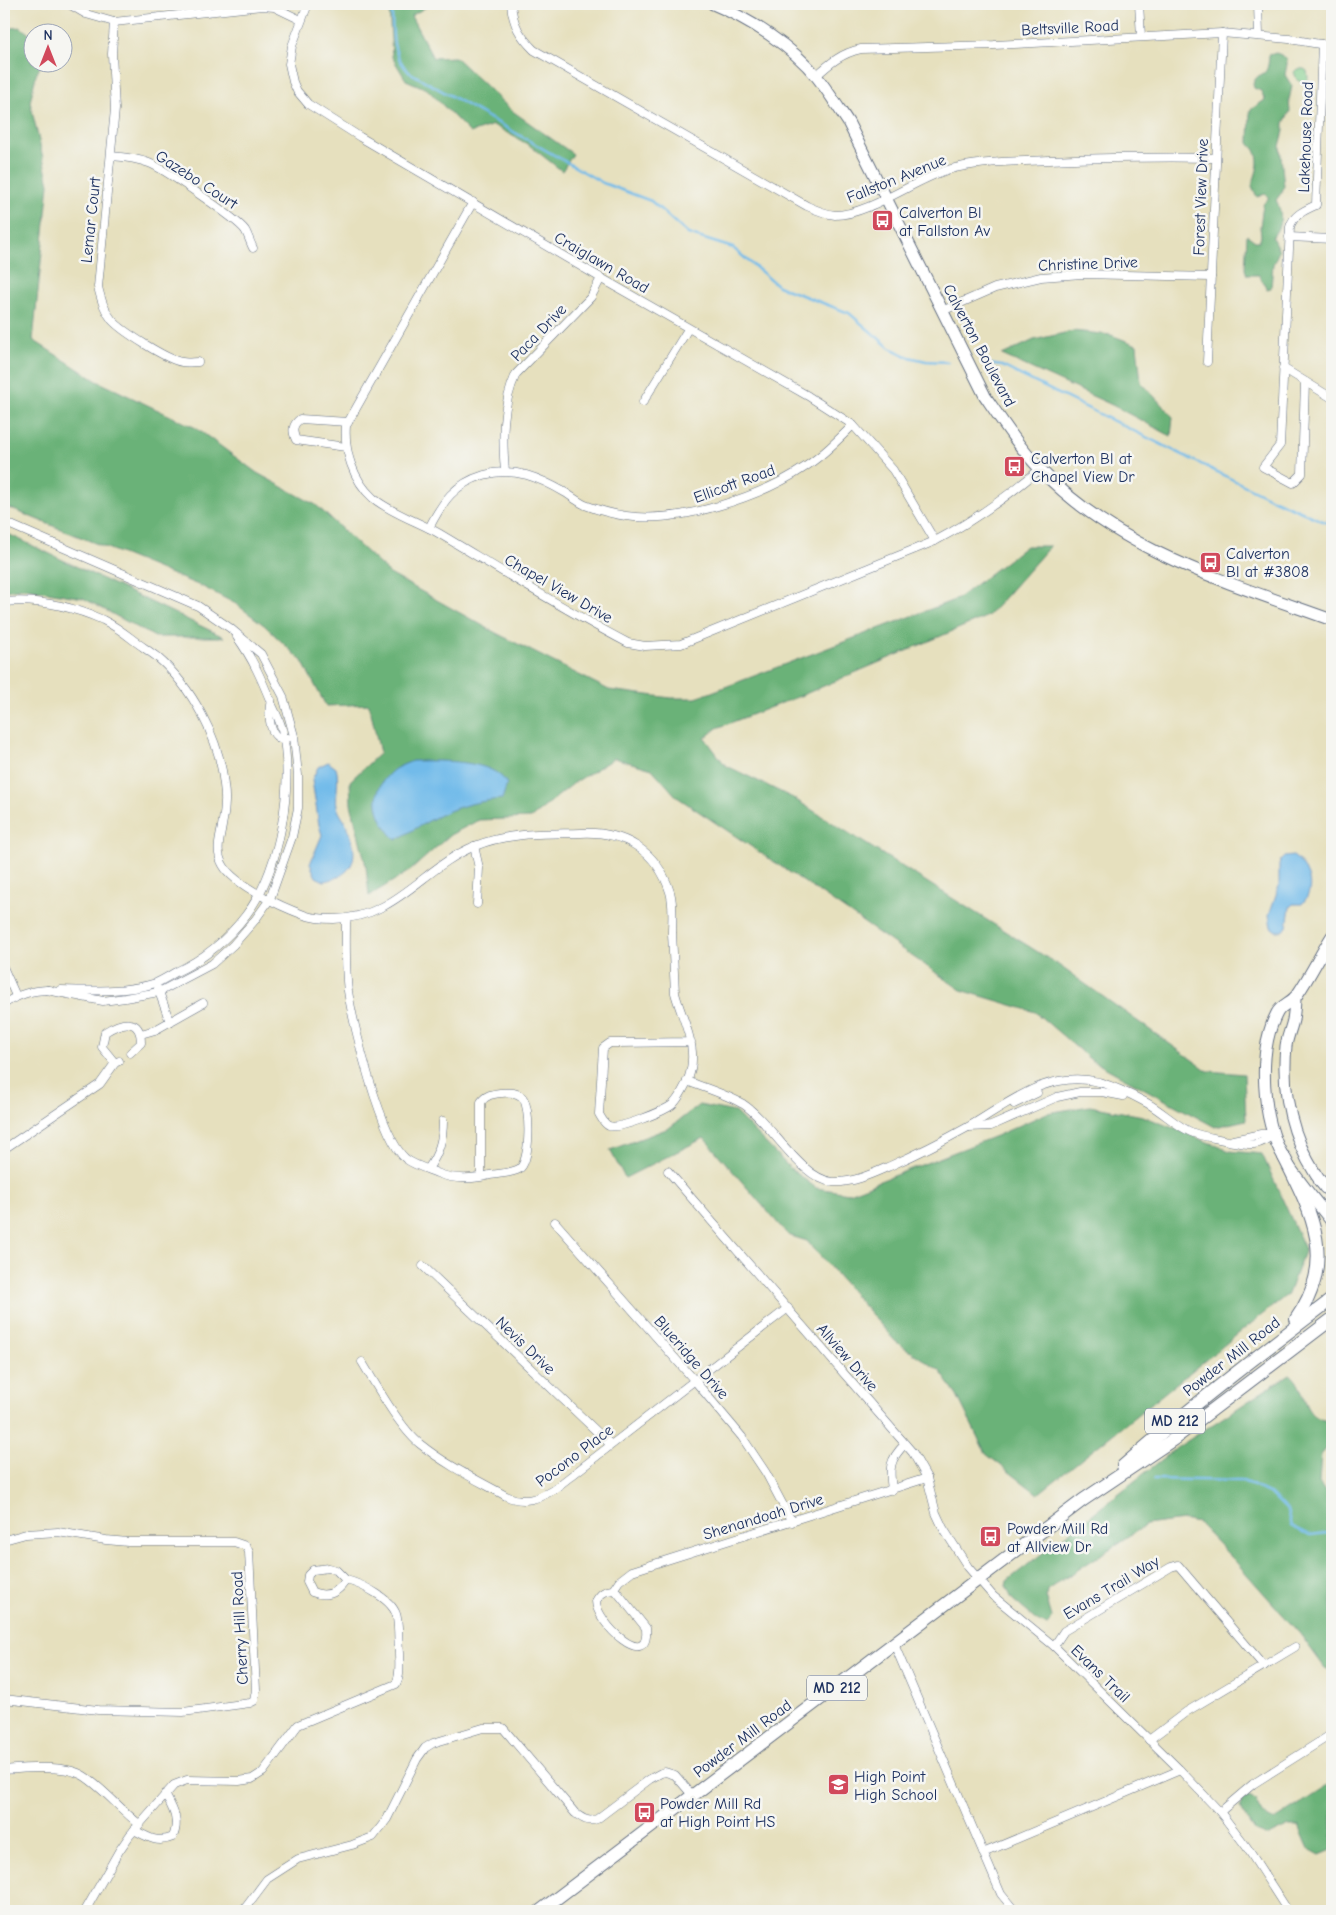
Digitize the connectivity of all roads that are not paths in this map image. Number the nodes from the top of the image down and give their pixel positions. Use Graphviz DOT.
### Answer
graph roads {
  1 [pos="70,4"];
  2 [pos="308,4"];
  3 [pos="511,4"];
  4 [pos="713,4"];
  5 [pos="1139,4"];
  6 [pos="1258,4"];
  7 [pos="734,8"];
  8 [pos="301,20"];
  9 [pos="114,22"];
  10 [pos="1222,33"];
  11 [pos="1259,35"];
  12 [pos="1141,36"];
  13 [pos="1322,44"];
  14 [pos="1332,46"];
  15 [pos="816,76"];
  16 [pos="111,156"];
  17 [pos="1215,158"];
  18 [pos="886,198"];
  19 [pos="473,202"];
  20 [pos="1289,237"];
  21 [pos="1332,239"];
  22 [pos="253,248"];
  23 [pos="1211,277"];
  24 [pos="601,278"];
  25 [pos="942,311"];
  26 [pos="688,328"];
  27 [pos="198,362"];
  28 [pos="1207,362"];
  29 [pos="1283,368"];
  30 [pos="1305,382"];
  31 [pos="1332,398"];
  32 [pos="642,402"];
  33 [pos="348,422"];
  34 [pos="853,425"];
  35 [pos="346,447"];
  36 [pos="1040,469"];
  37 [pos="505,471"];
  38 [pos="4,522"];
  39 [pos="430,528"];
  40 [pos="935,541"];
  41 [pos="4,602"];
  42 [pos="1332,620"];
  43 [pos="230,628"];
  44 [pos="283,696"];
  45 [pos="271,700"];
  46 [pos="294,736"];
  47 [pos="283,740"];
  48 [pos="474,846"];
  49 [pos="259,894"];
  50 [pos="270,899"];
  51 [pos="477,904"];
  52 [pos="346,919"];
  53 [pos="1332,936"];
  54 [pos="4,968"];
  55 [pos="156,983"];
  56 [pos="47,990"];
  57 [pos="159,992"];
  58 [pos="16,996"];
  59 [pos="1295,997"];
  60 [pos="202,1003"];
  61 [pos="4,1004"];
  62 [pos="170,1022"];
  63 [pos="141,1034"];
  64 [pos="691,1042"];
  65 [pos="130,1053"];
  66 [pos="687,1081"];
  67 [pos="1053,1084"];
  68 [pos="1057,1096"];
  69 [pos="1136,1098"];
  70 [pos="443,1121"];
  71 [pos="967,1127"];
  72 [pos="1274,1134"];
  73 [pos="4,1149"];
  74 [pos="1284,1158"];
  75 [pos="428,1169"];
  76 [pos="668,1171"];
  77 [pos="481,1177"];
  78 [pos="1320,1181"];
  79 [pos="1332,1192"];
  80 [pos="1332,1198"];
  81 [pos="555,1222"];
  82 [pos="1332,1222"];
  83 [pos="423,1266"];
  84 [pos="1332,1299"];
  85 [pos="788,1308"];
  86 [pos="1332,1319"];
  87 [pos="1332,1326"];
  88 [pos="1270,1346"];
  89 [pos="1279,1360"];
  90 [pos="362,1362"];
  91 [pos="695,1380"];
  92 [pos="610,1444"];
  93 [pos="906,1444"];
  94 [pos="927,1478"];
  95 [pos="892,1490"];
  96 [pos="1083,1500"];
  97 [pos="792,1522"];
  98 [pos="4,1540"];
  99 [pos="980,1579"];
  100 [pos="346,1580"];
  101 [pos="613,1590"];
  102 [pos="894,1644"];
  103 [pos="1054,1646"];
  104 [pos="1295,1647"];
  105 [pos="1264,1666"];
  106 [pos="4,1699"];
  107 [pos="1332,1734"];
  108 [pos="1150,1740"];
  109 [pos="4,1770"];
  110 [pos="1180,1770"];
  111 [pos="165,1794"];
  112 [pos="693,1796"];
  113 [pos="1220,1812"];
  114 [pos="136,1827"];
  115 [pos="984,1853"];
  116 [pos="84,1911"];
  117 [pos="244,1911"];
  118 [pos="540,1911"];
  119 [pos="1015,1911"];
  120 [pos="1288,1911"];
  1 -- 9 [label="street"];
  2 -- 8 [label="street, Craiglawn Road"];
  3 -- 18 [label="street, Fallston Avenue"];
  4 -- 7 [label="street, Calverton Boulevard"];
  5 -- 12 [label="street"];
  6 -- 11 [label="street"];
  7 -- 15 [label="street, Calverton Boulevard"];
  8 -- 9 [label="street"];
  8 -- 19 [label="street, Craiglawn Road"];
  9 -- 16 [label="street, Lemar Court"];
  10 -- 11 [label="street, Beltsville Road"];
  10 -- 12 [label="street, Beltsville Road"];
  10 -- 17 [label="street, Forest View Drive"];
  11 -- 13 [label="street, Beltsville Road"];
  12 -- 15 [label="street, Beltsville Road"];
  13 -- 14 [label="street, Beltsville Road"];
  13 -- 20 [label="street, Lakehouse Road"];
  15 -- 18 [label="street, Calverton Boulevard"];
  16 -- 22 [label="street, Gazebo Court"];
  16 -- 27 [label="street, Lemar Court"];
  17 -- 18 [label="street, Fallston Avenue"];
  17 -- 23 [label="street, Forest View Drive"];
  18 -- 25 [label="street, Calverton Boulevard"];
  19 -- 24 [label="street, Craiglawn Road"];
  19 -- 33 [label="street, Chapel View Drive"];
  20 -- 21 [label="street"];
  20 -- 29 [label="street, Lakehouse Road"];
  23 -- 25 [label="street, Christine Drive"];
  23 -- 28 [label="street, Forest View Drive"];
  24 -- 26 [label="street, Craiglawn Road"];
  24 -- 37 [label="street, Paca Drive"];
  25 -- 36 [label="street, Calverton Boulevard"];
  26 -- 32 [label="street"];
  26 -- 34 [label="street, Craiglawn Road"];
  29 -- 30 [label="street"];
  29 -- 30 [label="street, Lakehouse Road"];
  30 -- 31 [label="street"];
  33 -- 35 [label="street, Chapel View Drive"];
  33 -- 35 [label="street"];
  34 -- 37 [label="street, Ellicott Road"];
  34 -- 40 [label="street, Craiglawn Road"];
  35 -- 39 [label="street, Chapel View Drive"];
  36 -- 40 [label="street, Chapel View Drive"];
  36 -- 42 [label="street, Calverton Boulevard"];
  37 -- 39 [label="street, Ellicott Road"];
  38 -- 43 [label="street"];
  39 -- 40 [label="street, Chapel View Drive"];
  41 -- 49 [label="street"];
  43 -- 44 [label="street"];
  43 -- 45 [label="street"];
  44 -- 45 [label="street"];
  44 -- 46 [label="street"];
  45 -- 47 [label="street"];
  46 -- 47 [label="street"];
  46 -- 50 [label="street"];
  47 -- 49 [label="street"];
  48 -- 51 [label="street"];
  48 -- 52 [label="street"];
  48 -- 64 [label="street"];
  49 -- 50 [label="street"];
  49 -- 55 [label="street"];
  50 -- 52 [label="street"];
  50 -- 57 [label="street"];
  52 -- 75 [label="street"];
  53 -- 59 [label="street"];
  54 -- 58 [label="street"];
  55 -- 56 [label="street"];
  55 -- 57 [label="street"];
  56 -- 57 [label="street"];
  56 -- 58 [label="street"];
  57 -- 62 [label="street"];
  58 -- 61 [label="street"];
  59 -- 72 [label="street"];
  59 -- 78 [label="street"];
  60 -- 62 [label="street"];
  62 -- 63 [label="street"];
  63 -- 65 [label="street"];
  63 -- 73 [label="street"];
  64 -- 66 [label="street"];
  64 -- 66 [label="street"];
  66 -- 71 [label="street"];
  67 -- 68 [label="street"];
  67 -- 69 [label="street"];
  67 -- 71 [label="street"];
  68 -- 69 [label="street"];
  68 -- 71 [label="street"];
  69 -- 72 [label="street"];
  70 -- 75 [label="street"];
  72 -- 74 [label="street"];
  74 -- 82 [label="street"];
  74 -- 88 [label="main road"];
  75 -- 77 [label="street"];
  76 -- 85 [label="street, Allview Drive"];
  77 -- 77 [label="street"];
  78 -- 79 [label="main road"];
  78 -- 80 [label="street"];
  81 -- 91 [label="street, Blueridge Drive"];
  83 -- 92 [label="street, Nevis Drive"];
  84 -- 88 [label="main road, Powder Mill Road / MD 212"];
  85 -- 91 [label="street, Pocono Place"];
  85 -- 93 [label="street, Allview Drive"];
  86 -- 89 [label="main road, Powder Mill Road / MD 212"];
  87 -- 89 [label="main road"];
  88 -- 96 [label="main road, Powder Mill Road / MD 212"];
  89 -- 96 [label="main road, Powder Mill Road / MD 212"];
  90 -- 92 [label="street, Pocono Place"];
  91 -- 92 [label="street, Pocono Place"];
  91 -- 97 [label="street, Blueridge Drive"];
  93 -- 94 [label="street, Allview Drive"];
  93 -- 95 [label="street"];
  94 -- 95 [label="street, Shenandoah Drive"];
  94 -- 99 [label="street, Allview Drive"];
  95 -- 97 [label="street, Shenandoah Drive"];
  96 -- 99 [label="main road, Powder Mill Road / MD 212"];
  97 -- 101 [label="street, Shenandoah Drive"];
  98 -- 106 [label="street, Cherry Hill Road"];
  99 -- 102 [label="main road, Powder Mill Road / MD 212"];
  99 -- 103 [label="street, Evans Trail"];
  100 -- 100 [label="street"];
  100 -- 111 [label="street"];
  101 -- 101 [label="street, Shenandoah Drive"];
  102 -- 112 [label="main road, Powder Mill Road / MD 212"];
  102 -- 115 [label="street"];
  103 -- 105 [label="street, Evans Trail Way"];
  103 -- 108 [label="street, Evans Trail"];
  104 -- 105 [label="street"];
  105 -- 108 [label="street"];
  107 -- 113 [label="street"];
  108 -- 110 [label="street, Evans Trail"];
  109 -- 114 [label="street"];
  110 -- 113 [label="street, Evans Trail"];
  110 -- 115 [label="street"];
  111 -- 114 [label="street"];
  111 -- 114 [label="street"];
  112 -- 117 [label="street"];
  112 -- 118 [label="main road, Powder Mill Road / MD 212"];
  113 -- 120 [label="street, Evans Trail"];
  114 -- 116 [label="street"];
  115 -- 119 [label="street"];
}
